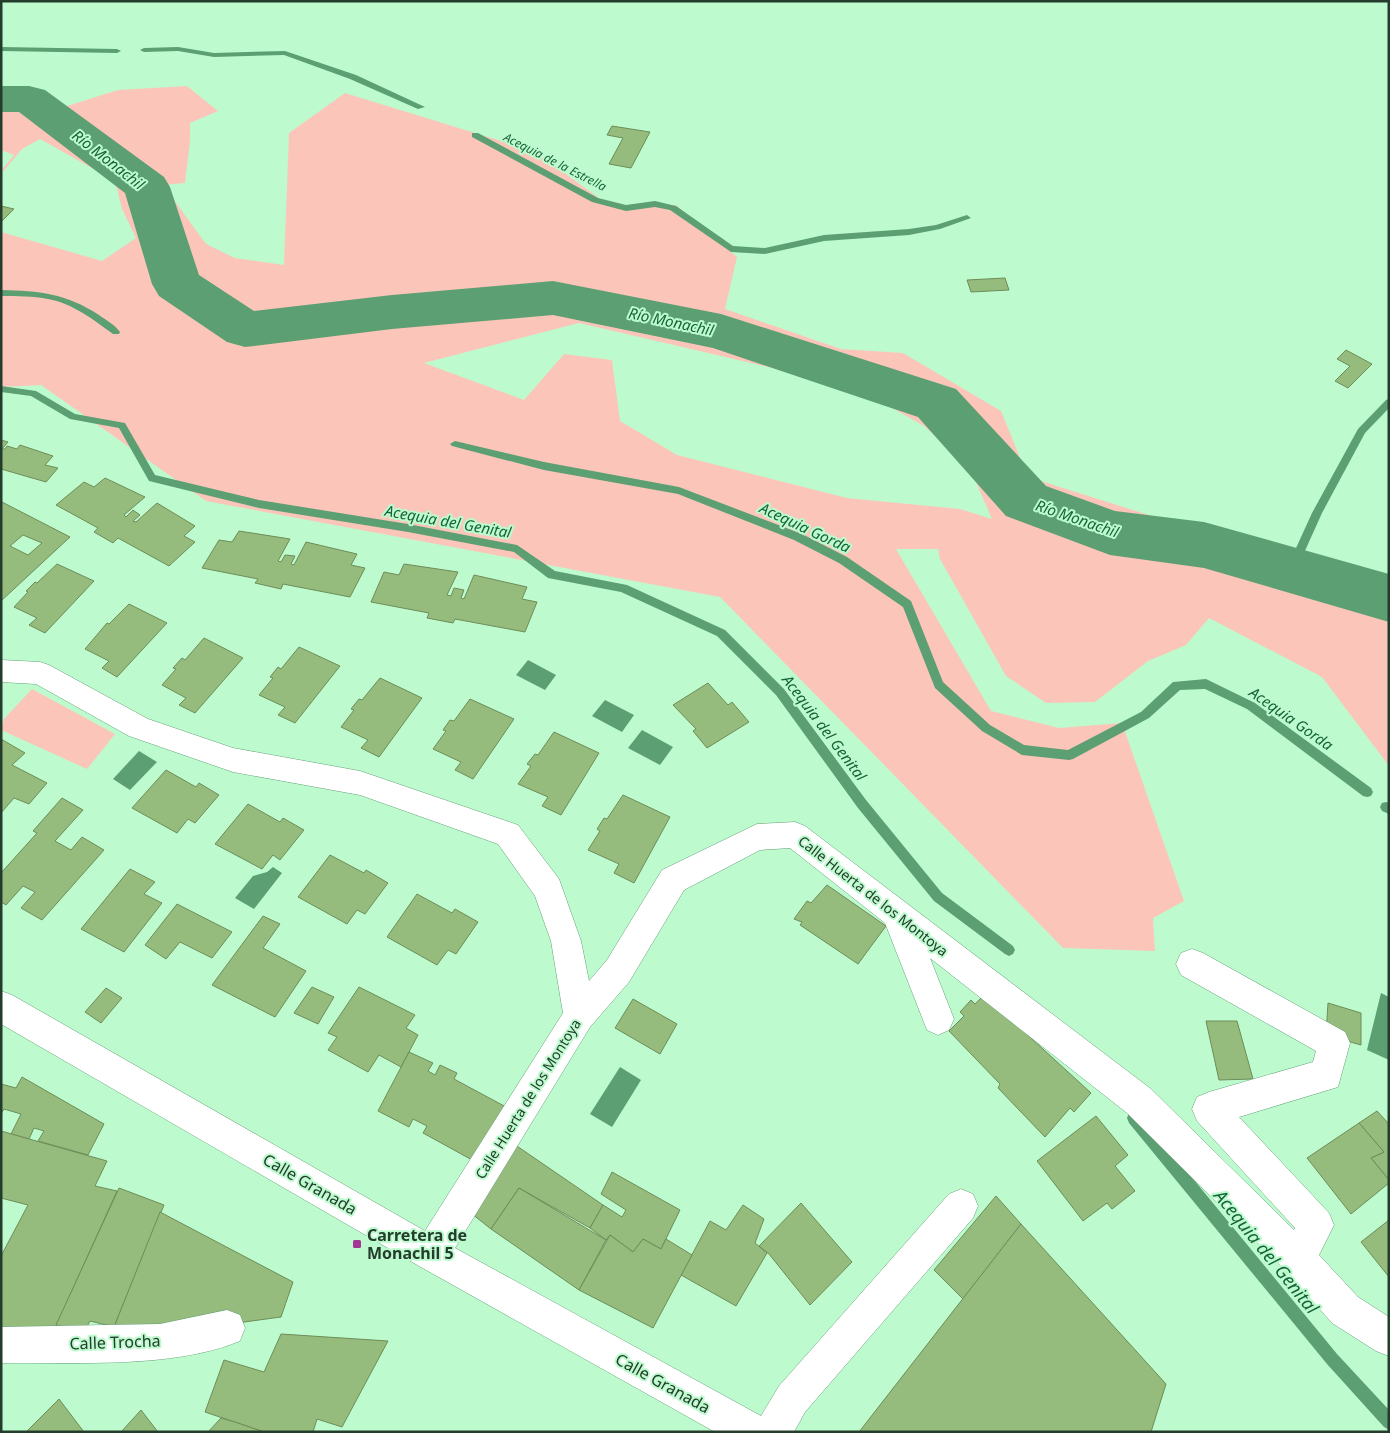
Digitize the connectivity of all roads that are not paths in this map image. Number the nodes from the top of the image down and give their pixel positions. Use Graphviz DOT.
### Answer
graph roads {
  1 [pos="1,671"];
  2 [pos="897,914"];
  3 [pos="1192,964"];
  4 [pos="1,1006"];
  5 [pos="579,1016"];
  6 [pos="938,1019"];
  7 [pos="961,1206"];
  8 [pos="431,1254"];
  9 [pos="1297,1258"];
  10 [pos="227,1328"];
  11 [pos="1389,1338"];
  12 [pos="1,1345"];
  13 [pos="752,1432"];
  14 [pos="773,1432"];
  1 -- 5 [label="street"];
  2 -- 5 [label="street, Calle Huerta de los Montoya"];
  2 -- 6 [label="street"];
  2 -- 9 [label="street, Calle Huerta de los Montoya"];
  3 -- 9 [label="street"];
  4 -- 8 [label="street, Calle Granada"];
  5 -- 8 [label="street, Calle Huerta de los Montoya"];
  7 -- 14 [label="street"];
  8 -- 13 [label="street, Calle Granada"];
  9 -- 11 [label="street, Calle Huerta de los Montoya"];
  10 -- 12 [label="street, Calle Trocha"];
}
